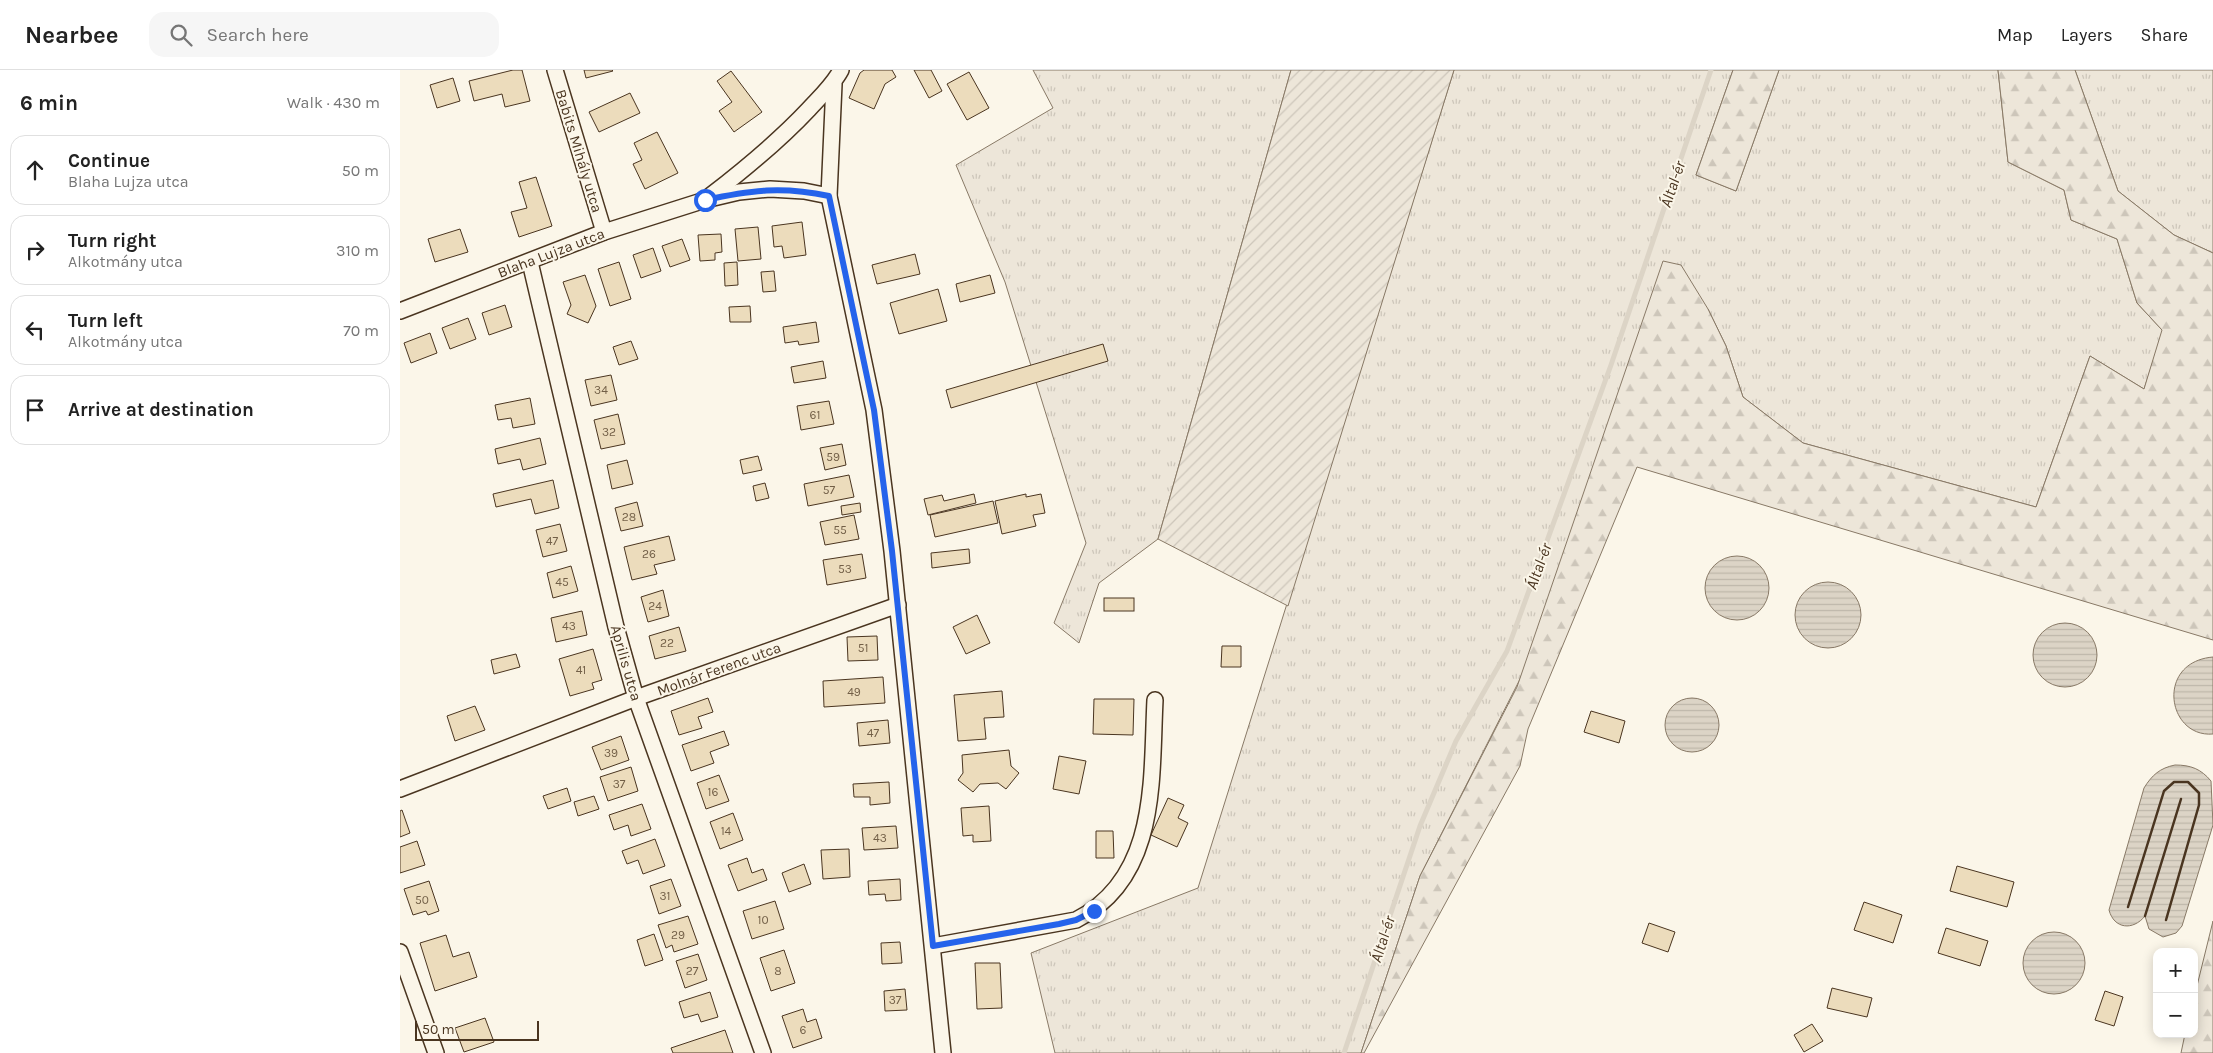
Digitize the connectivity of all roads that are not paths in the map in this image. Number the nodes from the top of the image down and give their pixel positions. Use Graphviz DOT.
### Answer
graph roads {
  1 [pos="555,70"];
  2 [pos="841,70"];
  3 [pos="834,84"];
  4 [pos="829,196"];
  5 [pos="705,200"];
  6 [pos="604,232"];
  7 [pos="530,262"];
  8 [pos="400,311"];
  9 [pos="898,604"];
  10 [pos="636,698"];
  11 [pos="1155,700"];
  12 [pos="400,789"];
  13 [pos="933,946"];
  14 [pos="400,952"];
  15 [pos="436,1053"];
  16 [pos="763,1053"];
  17 [pos="942,1053"];
  1 -- 6 [label="street, Babits Mihály utca"];
  2 -- 3 [label="street, Blaha Lujza utca"];
  3 -- 4 [label="street"];
  3 -- 5 [label="street, Blaha Lujza utca"];
  4 -- 5 [label="street, Blaha Lujza utca"];
  4 -- 9 [label="street"];
  5 -- 6 [label="street, Blaha Lujza utca"];
  6 -- 7 [label="street, Blaha Lujza utca"];
  7 -- 8 [label="street, Blaha Lujza utca"];
  7 -- 10 [label="street, Április utca"];
  9 -- 10 [label="street, Molnár Ferenc utca"];
  9 -- 13 [label="street"];
  10 -- 12 [label="street, Molnár Ferenc utca"];
  10 -- 16 [label="street, Április utca"];
  11 -- 13 [label="street"];
  13 -- 17 [label="street"];
  14 -- 15 [label="street"];
}
